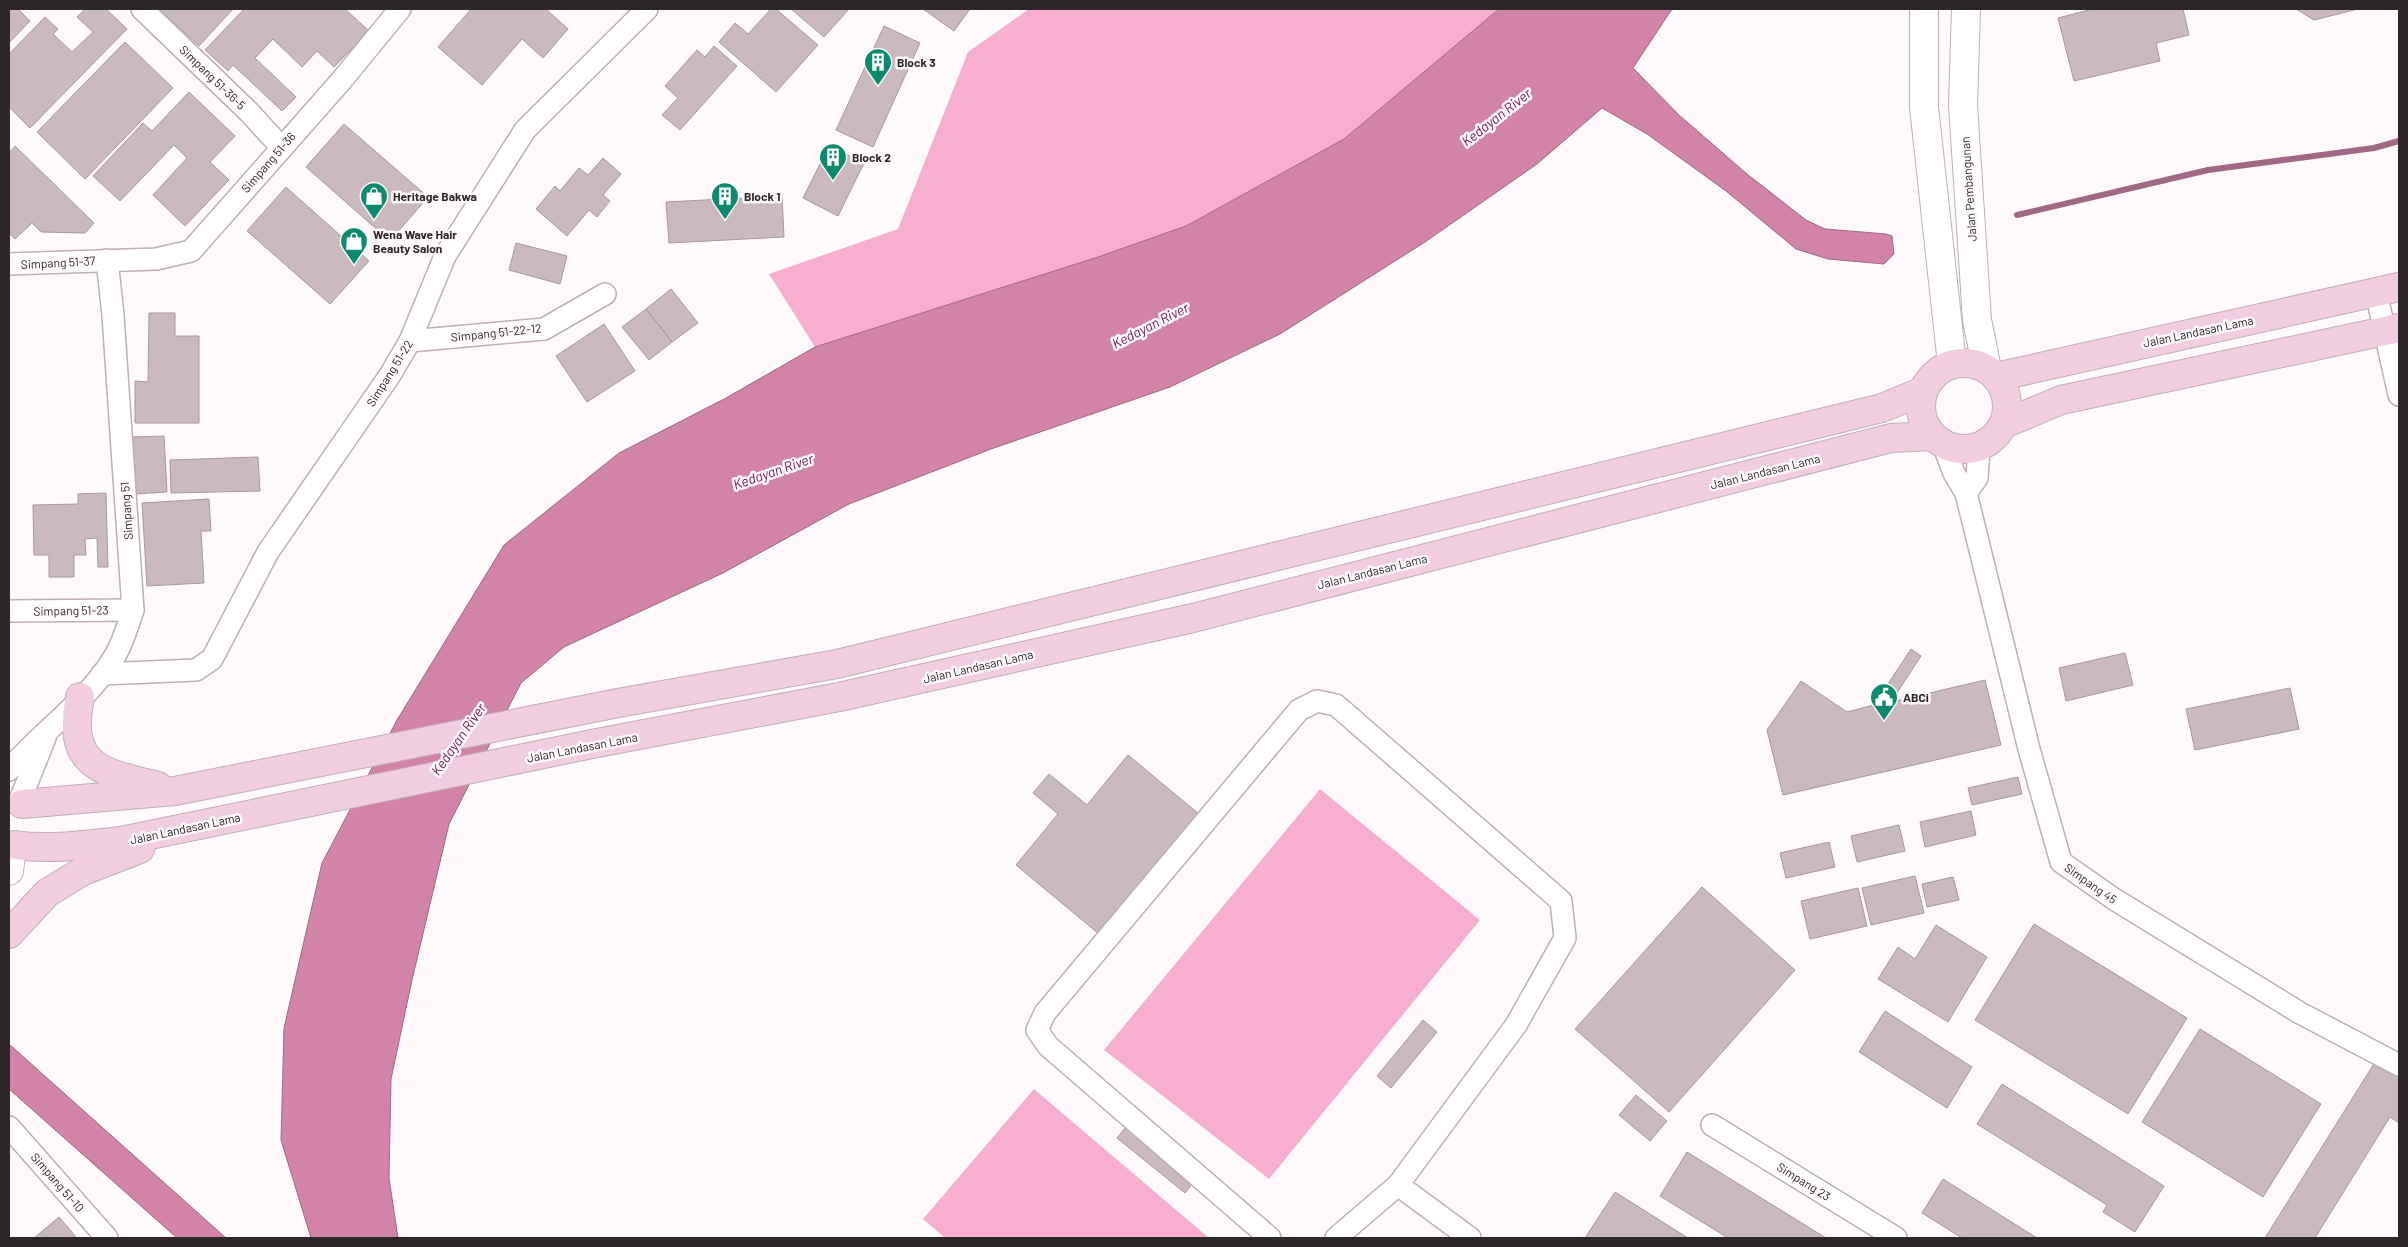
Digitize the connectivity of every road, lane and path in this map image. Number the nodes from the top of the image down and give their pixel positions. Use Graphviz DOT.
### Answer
graph roads {
  1 [pos="142,9"];
  2 [pos="400,9"];
  3 [pos="647,9"];
  4 [pos="1924,9"];
  5 [pos="1966,9"];
  6 [pos="281,147"];
  7 [pos="107,260"];
  8 [pos="9,264"];
  9 [pos="2388,290"];
  10 [pos="604,294"];
  11 [pos="2392,330"];
  12 [pos="2174,336"];
  13 [pos="410,341"];
  14 [pos="1952,364"];
  15 [pos="1992,373"];
  16 [pos="1924,391"];
  17 [pos="2399,396"];
  18 [pos="2004,424"];
  19 [pos="1938,440"];
  20 [pos="1979,447"];
  21 [pos="1966,494"];
  22 [pos="133,610"];
  23 [pos="9,611"];
  24 [pos="102,674"];
  25 [pos="80,697"];
  26 [pos="47,733"];
  27 [pos="9,770"];
  28 [pos="175,791"];
  29 [pos="17,798"];
  30 [pos="192,827"];
  31 [pos="11,853"];
  32 [pos="9,934"];
  33 [pos="2399,1065"];
  34 [pos="1712,1124"];
  35 [pos="9,1127"];
  36 [pos="1398,1185"];
  37 [pos="107,1238"];
  38 [pos="1270,1238"];
  39 [pos="1336,1238"];
  40 [pos="1470,1238"];
  41 [pos="1896,1238"];
  1 -- 6 [label="street, Simpang 51-36-5"];
  2 -- 6 [label="street, Simpang 51-36"];
  3 -- 13 [label="street, Simpang 51-22"];
  4 -- 14 [label="street"];
  5 -- 15 [label="street, Jalan Pembangunan"];
  6 -- 7 [label="street, Simpang 51-36"];
  7 -- 8 [label="street, Simpang 51-37"];
  7 -- 22 [label="street, Simpang 51"];
  9 -- 11 [label="street"];
  9 -- 12 [label="main road, Jalan Landasan Lama"];
  10 -- 13 [label="street, Simpang 51-22-12"];
  11 -- 12 [label="main road"];
  11 -- 17 [label="street"];
  11 -- 18 [label="main road"];
  12 -- 15 [label="main road, Jalan Landasan Lama"];
  13 -- 24 [label="street, Simpang 51-22"];
  14 -- 15 [label="main road"];
  14 -- 16 [label="main road"];
  15 -- 18 [label="main road"];
  16 -- 19 [label="main road"];
  16 -- 28 [label="main road"];
  18 -- 20 [label="main road"];
  19 -- 20 [label="main road"];
  19 -- 21 [label="street, Simpang 45"];
  19 -- 30 [label="main road, Jalan Landasan Lama"];
  20 -- 21 [label="street"];
  21 -- 33 [label="street, Simpang 45"];
  22 -- 23 [label="street, Simpang 51-23"];
  22 -- 24 [label="street, Simpang 51"];
  24 -- 25 [label="street, Simpang 51"];
  25 -- 26 [label="street, Simpang 51"];
  25 -- 28 [label="main road"];
  26 -- 27 [label="street, Simpang 51"];
  26 -- 29 [label="street, Simpang 51"];
  28 -- 29 [label="main road"];
  29 -- 31 [label="main road"];
  30 -- 31 [label="main road, Jalan Landasan Lama"];
  30 -- 32 [label="main road"];
  34 -- 41 [label="street, Simpang 23"];
  35 -- 37 [label="street, Simpang 51-10"];
  36 -- 38 [label="street"];
  36 -- 39 [label="street"];
  36 -- 40 [label="street"];
}
